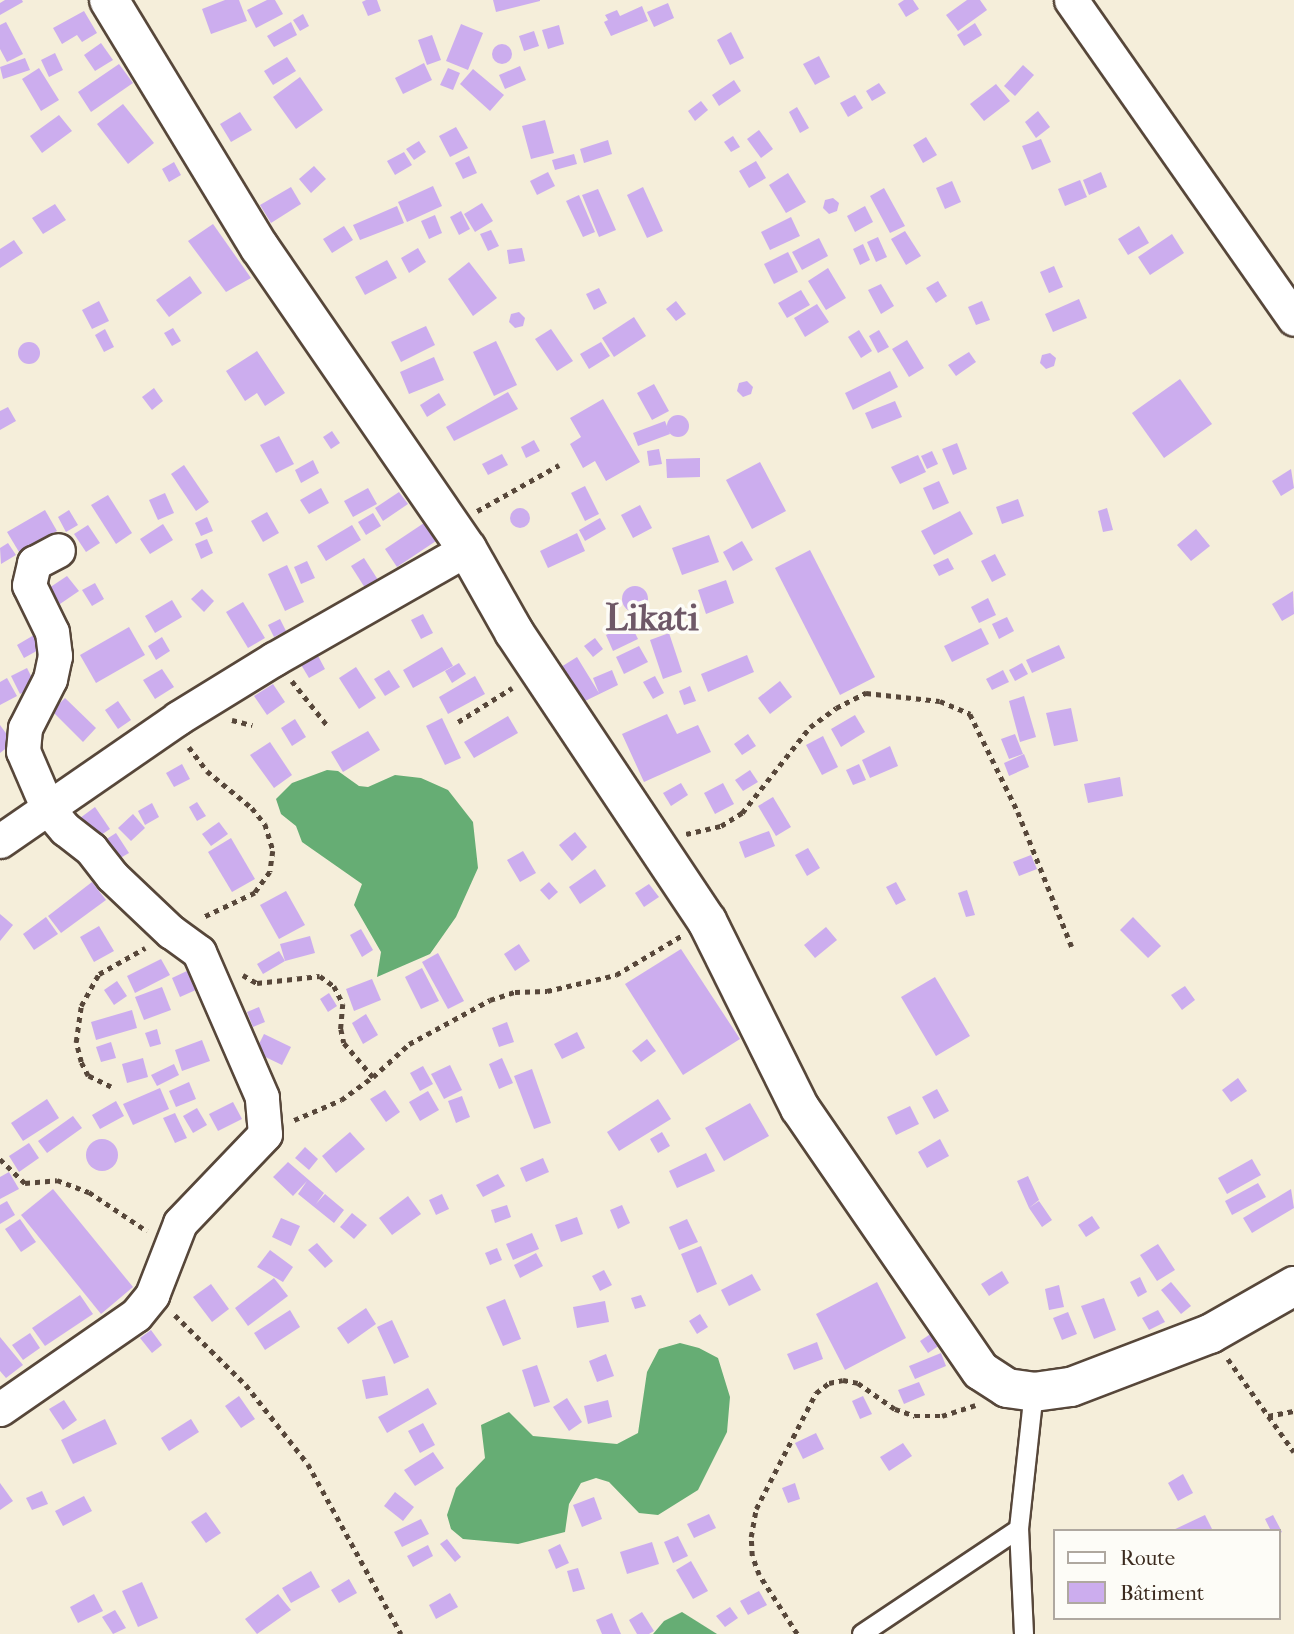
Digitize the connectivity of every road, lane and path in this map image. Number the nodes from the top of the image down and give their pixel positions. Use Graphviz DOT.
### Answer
graph roads {
  1 [pos="109,0"];
  2 [pos="1071,0"];
  3 [pos="1294,319"];
  4 [pos="559,465"];
  5 [pos="459,537"];
  6 [pos="58,550"];
  7 [pos="274,659"];
  8 [pos="539,670"];
  9 [pos="178,718"];
  10 [pos="229,719"];
  11 [pos="458,722"];
  12 [pos="252,725"];
  13 [pos="327,725"];
  14 [pos="48,809"];
  15 [pos="0,841"];
  16 [pos="656,845"];
  17 [pos="706,921"];
  18 [pos="171,932"];
  19 [pos="1072,947"];
  20 [pos="199,952"];
  21 [pos="373,1077"];
  22 [pos="111,1087"];
  23 [pos="265,1134"];
  24 [pos="0,1159"];
  25 [pos="169,1246"];
  26 [pos="1294,1286"];
  27 [pos="152,1295"];
  28 [pos="1210,1334"];
  29 [pos="1020,1390"];
  30 [pos="0,1409"];
  31 [pos="1294,1410"];
  32 [pos="1268,1416"];
  33 [pos="1294,1452"];
  34 [pos="1020,1529"];
  35 [pos="401,1634"];
  36 [pos="797,1634"];
  37 [pos="862,1634"];
  38 [pos="1024,1634"];
  1 -- 5 [label="highway"];
  2 -- 3 [label="street"];
  4 -- 5 [label="path"];
  5 -- 7 [label="street"];
  5 -- 8 [label="highway"];
  6 -- 14 [label="street"];
  7 -- 9 [label="street"];
  7 -- 13 [label="path"];
  8 -- 11 [label="path"];
  8 -- 16 [label="highway"];
  9 -- 14 [label="street"];
  9 -- 18 [label="path"];
  10 -- 12 [label="path"];
  14 -- 15 [label="street"];
  14 -- 18 [label="street"];
  16 -- 17 [label="highway"];
  16 -- 19 [label="path"];
  17 -- 21 [label="path"];
  17 -- 29 [label="highway"];
  18 -- 20 [label="street"];
  18 -- 22 [label="path"];
  20 -- 21 [label="path"];
  20 -- 23 [label="street"];
  21 -- 23 [label="path"];
  23 -- 25 [label="street"];
  24 -- 25 [label="path"];
  25 -- 27 [label="street"];
  26 -- 28 [label="highway"];
  27 -- 30 [label="street"];
  27 -- 35 [label="path"];
  28 -- 29 [label="highway"];
  28 -- 32 [label="path"];
  29 -- 34 [label="lane"];
  29 -- 36 [label="path"];
  31 -- 32 [label="path"];
  32 -- 33 [label="path"];
  34 -- 37 [label="lane"];
  34 -- 38 [label="lane"];
}
